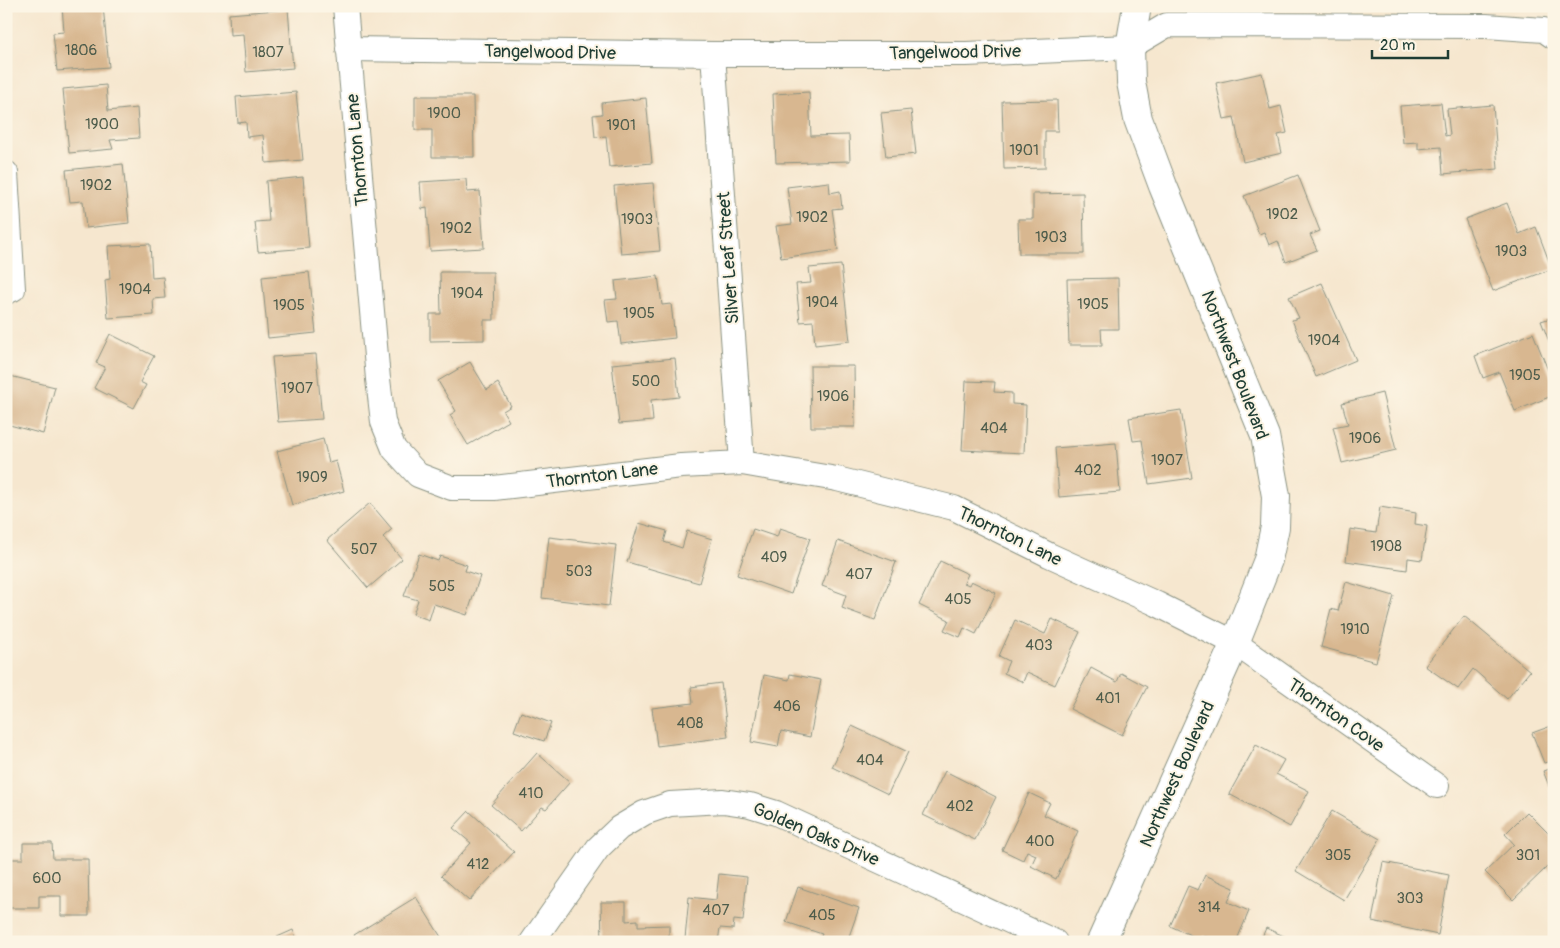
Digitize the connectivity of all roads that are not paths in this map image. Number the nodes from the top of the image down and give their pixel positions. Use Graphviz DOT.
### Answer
graph roads {
  1 [pos="345,6"];
  2 [pos="1137,6"];
  3 [pos="1554,37"];
  4 [pos="1130,47"];
  5 [pos="348,49"];
  6 [pos="714,54"];
  7 [pos="6,173"];
  8 [pos="10,291"];
  9 [pos="742,463"];
  10 [pos="1235,643"];
  11 [pos="1437,786"];
  12 [pos="532,942"];
  13 [pos="1055,942"];
  14 [pos="1101,942"];
  1 -- 5 [label="street, Thornton Lane"];
  2 -- 4 [label="street, Northwest Boulevard"];
  3 -- 4 [label="street, Tangelwood Drive"];
  4 -- 6 [label="street, Tangelwood Drive"];
  4 -- 10 [label="street, Northwest Boulevard"];
  5 -- 6 [label="street, Tangelwood Drive"];
  5 -- 9 [label="street, Thornton Lane"];
  6 -- 9 [label="street, Silver Leaf Street"];
  7 -- 8 [label="street"];
  9 -- 10 [label="street, Thornton Lane"];
  10 -- 11 [label="street, Thornton Cove"];
  10 -- 14 [label="street, Northwest Boulevard"];
  12 -- 13 [label="street, Golden Oaks Drive"];
}
